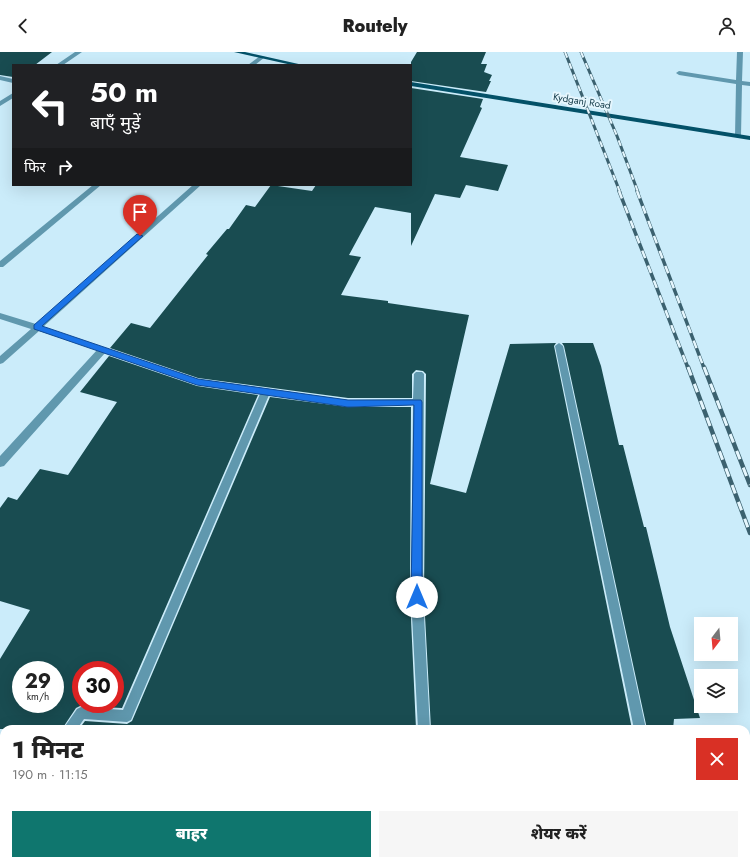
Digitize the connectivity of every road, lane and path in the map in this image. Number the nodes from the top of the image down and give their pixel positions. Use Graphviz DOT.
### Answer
graph roads {
  1 [pos="79,52"];
  2 [pos="237,52"];
  3 [pos="740,52"];
  4 [pos="262,57"];
  5 [pos="61,64"];
  6 [pos="252,64"];
  7 [pos="295,64"];
  8 [pos="679,73"];
  9 [pos="0,78"];
  10 [pos="12,81"];
  11 [pos="739,82"];
  12 [pos="412,84"];
  13 [pos="750,84"];
  14 [pos="12,96"];
  15 [pos="0,104"];
  16 [pos="738,136"];
  17 [pos="750,138"];
  18 [pos="96,186"];
  19 [pos="196,186"];
  20 [pos="0,265"];
  21 [pos="0,316"];
  22 [pos="37,327"];
  23 [pos="559,346"];
  24 [pos="103,348"];
  25 [pos="0,361"];
  26 [pos="419,374"];
  27 [pos="266,392"];
  28 [pos="418,402"];
  29 [pos="0,463"];
  30 [pos="72,725"];
  31 [pos="424,725"];
  32 [pos="639,725"];
  1 -- 5 [label="street"];
  2 -- 4 [label="main road"];
  3 -- 11 [label="street"];
  4 -- 6 [label="street"];
  4 -- 7 [label="main road"];
  8 -- 11 [label="street"];
  9 -- 10 [label="street"];
  11 -- 13 [label="street"];
  11 -- 16 [label="street"];
  12 -- 16 [label="main road, Kydganj Road"];
  14 -- 15 [label="street"];
  16 -- 17 [label="main road, Kydganj Road"];
  18 -- 20 [label="street"];
  19 -- 22 [label="street"];
  21 -- 22 [label="street"];
  22 -- 24 [label="street"];
  22 -- 25 [label="street"];
  23 -- 32 [label="street"];
  24 -- 27 [label="street"];
  24 -- 29 [label="street"];
  26 -- 28 [label="street"];
  27 -- 28 [label="street"];
  27 -- 30 [label="street"];
  28 -- 31 [label="street"];
}
